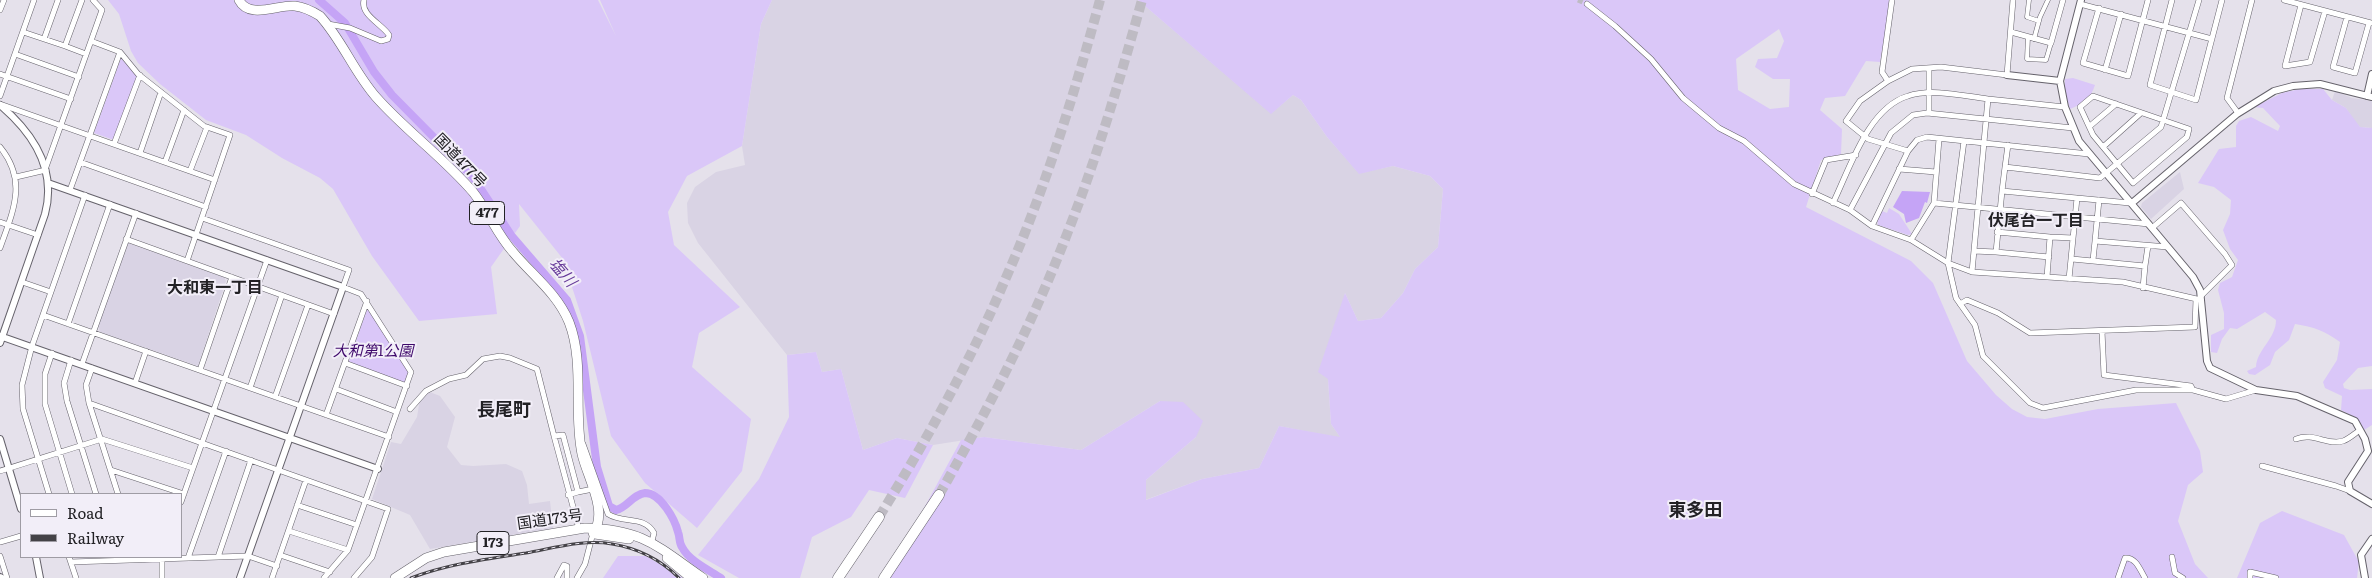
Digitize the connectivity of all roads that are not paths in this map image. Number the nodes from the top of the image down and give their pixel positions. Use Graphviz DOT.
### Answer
graph roads {
  1 [pos="4,0"];
  2 [pos="34,0"];
  3 [pos="58,0"];
  4 [pos="82,0"];
  5 [pos="93,0"];
  6 [pos="239,0"];
  7 [pos="364,0"];
  8 [pos="1892,0"];
  9 [pos="2013,0"];
  10 [pos="2029,0"];
  11 [pos="2048,0"];
  12 [pos="2063,0"];
  13 [pos="2148,0"];
  14 [pos="2172,0"];
  15 [pos="2199,0"];
  16 [pos="2222,0"];
  17 [pos="2252,0"];
  18 [pos="2284,0"];
  19 [pos="2081,2"];
  20 [pos="1587,4"];
  21 [pos="2301,4"];
  22 [pos="2098,8"];
  23 [pos="0,10"];
  24 [pos="2325,11"];
  25 [pos="2120,14"];
  26 [pos="2347,17"];
  27 [pos="2039,21"];
  28 [pos="2143,21"];
  29 [pos="2371,23"];
  30 [pos="328,24"];
  31 [pos="2165,26"];
  32 [pos="23,32"];
  33 [pos="2011,32"];
  34 [pos="2190,32"];
  35 [pos="2031,38"];
  36 [pos="44,39"];
  37 [pos="2212,39"];
  38 [pos="91,41"];
  39 [pos="2051,43"];
  40 [pos="65,46"];
  41 [pos="120,52"];
  42 [pos="15,54"];
  43 [pos="86,54"];
  44 [pos="1929,68"];
  45 [pos="2105,70"];
  46 [pos="0,74"];
  47 [pos="2372,74"];
  48 [pos="140,75"];
  49 [pos="2008,75"];
  50 [pos="7,77"];
  51 [pos="79,77"];
  52 [pos="1888,81"];
  53 [pos="2060,81"];
  54 [pos="161,92"];
  55 [pos="2172,92"];
  56 [pos="1931,93"];
  57 [pos="0,96"];
  58 [pos="2369,96"];
  59 [pos="71,99"];
  60 [pos="1988,99"];
  61 [pos="0,104"];
  62 [pos="2116,104"];
  63 [pos="2065,107"];
  64 [pos="184,110"];
  65 [pos="2141,113"];
  66 [pos="2238,113"];
  67 [pos="1929,114"];
  68 [pos="1986,120"];
  69 [pos="2163,121"];
  70 [pos="62,126"];
  71 [pos="2090,126"];
  72 [pos="207,127"];
  73 [pos="2074,128"];
  74 [pos="90,136"];
  75 [pos="1865,137"];
  76 [pos="1939,138"];
  77 [pos="1964,141"];
  78 [pos="1984,143"];
  79 [pos="114,144"];
  80 [pos="1885,144"];
  81 [pos="2008,146"];
  82 [pos="0,147"];
  83 [pos="2103,147"];
  84 [pos="1908,151"];
  85 [pos="140,154"];
  86 [pos="2089,154"];
  87 [pos="1856,156"];
  88 [pos="80,162"];
  89 [pos="165,162"];
  90 [pos="2118,164"];
  91 [pos="2005,167"];
  92 [pos="46,169"];
  93 [pos="1899,169"];
  94 [pos="190,171"];
  95 [pos="1936,172"];
  96 [pos="2106,174"];
  97 [pos="16,177"];
  98 [pos="215,180"];
  99 [pos="48,183"];
  100 [pos="70,190"];
  101 [pos="2002,191"];
  102 [pos="1812,194"];
  103 [pos="86,195"];
  104 [pos="2077,198"];
  105 [pos="2098,200"];
  106 [pos="1833,203"];
  107 [pos="1934,203"];
  108 [pos="2132,203"];
  109 [pos="110,204"];
  110 [pos="1957,206"];
  111 [pos="206,207"];
  112 [pos="1979,209"];
  113 [pos="1850,210"];
  114 [pos="1998,211"];
  115 [pos="136,213"];
  116 [pos="2075,217"];
  117 [pos="202,218"];
  118 [pos="2097,220"];
  119 [pos="0,222"];
  120 [pos="8,225"];
  121 [pos="1872,226"];
  122 [pos="2150,226"];
  123 [pos="1997,232"];
  124 [pos="196,234"];
  125 [pos="38,235"];
  126 [pos="2050,236"];
  127 [pos="2073,238"];
  128 [pos="126,239"];
  129 [pos="1911,240"];
  130 [pos="2095,241"];
  131 [pos="2148,246"];
  132 [pos="2168,247"];
  133 [pos="0,248"];
  134 [pos="1974,251"];
  135 [pos="1996,252"];
  136 [pos="2049,257"];
  137 [pos="2072,259"];
  138 [pos="267,260"];
  139 [pos="2093,260"];
  140 [pos="187,261"];
  141 [pos="1948,263"];
  142 [pos="2145,266"];
  143 [pos="1972,272"];
  144 [pos="232,277"];
  145 [pos="2048,277"];
  146 [pos="2070,279"];
  147 [pos="22,282"];
  148 [pos="258,286"];
  149 [pos="343,287"];
  150 [pos="2143,288"];
  151 [pos="51,292"];
  152 [pos="282,295"];
  153 [pos="2200,298"];
  154 [pos="367,301"];
  155 [pos="1960,304"];
  156 [pos="308,305"];
  157 [pos="334,314"];
  158 [pos="42,315"];
  159 [pos="68,324"];
  160 [pos="2102,331"];
  161 [pos="93,333"];
  162 [pos="1,339"];
  163 [pos="32,346"];
  164 [pos="146,352"];
  165 [pos="52,353"];
  166 [pos="71,360"];
  167 [pos="82,364"];
  168 [pos="345,364"];
  169 [pos="92,368"];
  170 [pos="200,370"];
  171 [pos="225,379"];
  172 [pos="135,383"];
  173 [pos="407,386"];
  174 [pos="250,388"];
  175 [pos="336,389"];
  176 [pos="2193,390"];
  177 [pos="2256,390"];
  178 [pos="275,397"];
  179 [pos="89,403"];
  180 [pos="301,406"];
  181 [pos="410,409"];
  182 [pos="214,411"];
  183 [pos="397,412"];
  184 [pos="326,415"];
  185 [pos="2360,430"];
  186 [pos="554,436"];
  187 [pos="389,437"];
  188 [pos="290,438"];
  189 [pos="102,439"];
  190 [pos="580,439"];
  191 [pos="2296,439"];
  192 [pos="0,440"];
  193 [pos="202,443"];
  194 [pos="80,446"];
  195 [pos="226,451"];
  196 [pos="60,453"];
  197 [pos="39,459"];
  198 [pos="251,460"];
  199 [pos="2262,466"];
  200 [pos="9,468"];
  201 [pos="193,468"];
  202 [pos="378,469"];
  203 [pos="0,470"];
  204 [pos="111,470"];
  205 [pos="278,470"];
  206 [pos="306,480"];
  207 [pos="593,489"];
  208 [pos="578,492"];
  209 [pos="2350,492"];
  210 [pos="49,493"];
  211 [pos="72,493"];
  212 [pos="96,493"];
  213 [pos="118,493"];
  214 [pos="181,493"];
  215 [pos="184,494"];
  216 [pos="568,495"];
  217 [pos="939,495"];
  218 [pos="182,499"];
  219 [pos="366,501"];
  220 [pos="2372,504"];
  221 [pos="297,505"];
  222 [pos="20,506"];
  223 [pos="879,517"];
  224 [pos="357,525"];
  225 [pos="579,529"];
  226 [pos="289,530"];
  227 [pos="595,531"];
  228 [pos="20,536"];
  229 [pos="2372,539"];
  230 [pos="652,541"];
  231 [pos="0,542"];
  232 [pos="348,550"];
  233 [pos="280,554"];
  234 [pos="0,556"];
  235 [pos="248,556"];
  236 [pos="218,557"];
  237 [pos="2172,557"];
  238 [pos="36,558"];
  239 [pos="114,558"];
  240 [pos="137,558"];
  241 [pos="162,558"];
  242 [pos="188,558"];
  243 [pos="70,559"];
  244 [pos="92,559"];
  245 [pos="276,566"];
  246 [pos="330,572"];
  247 [pos="7,578"];
  248 [pos="40,578"];
  249 [pos="76,578"];
  250 [pos="162,578"];
  251 [pos="240,578"];
  252 [pos="272,578"];
  253 [pos="324,578"];
  254 [pos="354,578"];
  255 [pos="395,578"];
  256 [pos="402,578"];
  257 [pos="557,578"];
  258 [pos="568,578"];
  259 [pos="577,578"];
  260 [pos="691,578"];
  261 [pos="703,578"];
  262 [pos="838,578"];
  263 [pos="884,578"];
  264 [pos="2118,578"];
  265 [pos="2145,578"];
  266 [pos="2183,578"];
  267 [pos="2250,578"];
  268 [pos="2276,578"];
  269 [pos="2365,578"];
  1 -- 23 [label="street"];
  2 -- 32 [label="street"];
  3 -- 36 [label="street"];
  4 -- 40 [label="street"];
  5 -- 38 [label="street"];
  6 -- 30 [label="highway, 国道477号 / 477"];
  7 -- 30 [label="street"];
  8 -- 52 [label="street"];
  9 -- 33 [label="street"];
  10 -- 27 [label="street"];
  11 -- 27 [label="street"];
  12 -- 39 [label="street"];
  13 -- 28 [label="street"];
  14 -- 31 [label="street"];
  15 -- 34 [label="street"];
  16 -- 37 [label="street"];
  17 -- 66 [label="street"];
  18 -- 21 [label="street"];
  19 -- 22 [label="street"];
  19 -- 53 [label="street"];
  20 -- 102 [label="street"];
  21 -- 24 [label="street"];
  21 -- 24 [label="street"];
  22 -- 25 [label="street"];
  22 -- 45 [label="street"];
  24 -- 26 [label="street"];
  25 -- 28 [label="street"];
  25 -- 45 [label="street"];
  26 -- 29 [label="street"];
  26 -- 29 [label="street"];
  27 -- 35 [label="street"];
  28 -- 31 [label="street"];
  28 -- 45 [label="street"];
  30 -- 190 [label="highway, 国道477号 / 477"];
  31 -- 34 [label="street"];
  31 -- 55 [label="street"];
  32 -- 36 [label="street"];
  32 -- 42 [label="street"];
  33 -- 35 [label="street"];
  33 -- 49 [label="street"];
  34 -- 37 [label="street"];
  34 -- 55 [label="street"];
  35 -- 39 [label="street"];
  35 -- 39 [label="street"];
  36 -- 40 [label="street"];
  37 -- 55 [label="street"];
  38 -- 41 [label="street"];
  38 -- 43 [label="street"];
  40 -- 43 [label="street"];
  41 -- 48 [label="street"];
  41 -- 74 [label="street"];
  42 -- 50 [label="street"];
  42 -- 51 [label="street"];
  43 -- 51 [label="street"];
  44 -- 49 [label="street"];
  44 -- 52 [label="street"];
  44 -- 56 [label="street"];
  46 -- 50 [label="street"];
  47 -- 58 [label="street"];
  48 -- 54 [label="street"];
  48 -- 79 [label="street"];
  49 -- 53 [label="street"];
  50 -- 57 [label="street"];
  50 -- 59 [label="street"];
  51 -- 59 [label="street"];
  52 -- 75 [label="street"];
  53 -- 63 [label="street"];
  54 -- 64 [label="street"];
  54 -- 85 [label="street"];
  55 -- 69 [label="street"];
  56 -- 60 [label="street"];
  56 -- 67 [label="street"];
  56 -- 75 [label="street"];
  58 -- 66 [label="street"];
  59 -- 70 [label="street"];
  60 -- 63 [label="street"];
  60 -- 68 [label="street"];
  61 -- 70 [label="street"];
  61 -- 92 [label="street"];
  62 -- 65 [label="street"];
  62 -- 71 [label="street"];
  62 -- 71 [label="street"];
  63 -- 73 [label="street"];
  64 -- 72 [label="street"];
  64 -- 89 [label="street"];
  65 -- 69 [label="street"];
  65 -- 83 [label="street"];
  66 -- 108 [label="street"];
  67 -- 68 [label="street"];
  67 -- 80 [label="street"];
  68 -- 73 [label="street"];
  68 -- 78 [label="street"];
  69 -- 90 [label="street"];
  69 -- 90 [label="street"];
  70 -- 74 [label="street"];
  70 -- 92 [label="street"];
  71 -- 83 [label="street"];
  72 -- 94 [label="street"];
  72 -- 98 [label="street"];
  73 -- 86 [label="street"];
  74 -- 79 [label="street"];
  74 -- 88 [label="street"];
  75 -- 80 [label="street"];
  75 -- 87 [label="street"];
  76 -- 77 [label="street"];
  76 -- 84 [label="street"];
  76 -- 95 [label="street"];
  77 -- 78 [label="street"];
  77 -- 110 [label="street"];
  78 -- 81 [label="street"];
  78 -- 112 [label="street"];
  79 -- 85 [label="street"];
  80 -- 84 [label="street"];
  80 -- 113 [label="street"];
  81 -- 86 [label="street"];
  81 -- 91 [label="street"];
  82 -- 97 [label="street"];
  83 -- 90 [label="street"];
  84 -- 93 [label="street"];
  85 -- 89 [label="street"];
  86 -- 96 [label="street"];
  87 -- 102 [label="street"];
  87 -- 106 [label="street"];
  88 -- 100 [label="street"];
  88 -- 111 [label="street"];
  89 -- 94 [label="street"];
  90 -- 96 [label="street"];
  91 -- 96 [label="street"];
  91 -- 101 [label="street"];
  92 -- 97 [label="street"];
  92 -- 99 [label="street"];
  93 -- 95 [label="street"];
  93 -- 121 [label="street"];
  94 -- 98 [label="street"];
  95 -- 107 [label="street"];
  96 -- 108 [label="street"];
  97 -- 120 [label="street"];
  98 -- 111 [label="street"];
  99 -- 100 [label="street"];
  99 -- 125 [label="street"];
  100 -- 103 [label="street"];
  101 -- 104 [label="street"];
  101 -- 114 [label="street"];
  102 -- 106 [label="street"];
  103 -- 109 [label="street"];
  103 -- 151 [label="street"];
  104 -- 105 [label="street"];
  104 -- 116 [label="street"];
  105 -- 108 [label="street"];
  105 -- 118 [label="street"];
  106 -- 113 [label="street"];
  107 -- 110 [label="street"];
  107 -- 129 [label="street"];
  108 -- 122 [label="street"];
  109 -- 115 [label="street"];
  109 -- 159 [label="street"];
  110 -- 112 [label="street"];
  110 -- 141 [label="street"];
  111 -- 117 [label="street"];
  112 -- 114 [label="street"];
  112 -- 134 [label="street"];
  113 -- 121 [label="street"];
  114 -- 116 [label="street"];
  114 -- 123 [label="street"];
  115 -- 124 [label="street"];
  115 -- 128 [label="street"];
  116 -- 118 [label="street"];
  116 -- 127 [label="street"];
  117 -- 124 [label="street"];
  117 -- 149 [label="street"];
  118 -- 122 [label="street"];
  118 -- 130 [label="street"];
  119 -- 120 [label="street"];
  120 -- 125 [label="street"];
  120 -- 133 [label="street"];
  121 -- 129 [label="street"];
  122 -- 132 [label="street"];
  122 -- 153 [label="street"];
  123 -- 126 [label="street"];
  123 -- 135 [label="street"];
  124 -- 138 [label="street"];
  124 -- 140 [label="street"];
  125 -- 147 [label="street"];
  126 -- 127 [label="street"];
  126 -- 136 [label="street"];
  127 -- 137 [label="street"];
  128 -- 140 [label="street"];
  128 -- 161 [label="street"];
  129 -- 141 [label="street"];
  130 -- 131 [label="street"];
  130 -- 139 [label="street"];
  131 -- 132 [label="street"];
  131 -- 142 [label="street"];
  132 -- 153 [label="street"];
  134 -- 135 [label="street"];
  134 -- 143 [label="street"];
  135 -- 136 [label="street"];
  136 -- 145 [label="street"];
  137 -- 139 [label="street"];
  137 -- 146 [label="street"];
  138 -- 148 [label="street"];
  138 -- 149 [label="street"];
  139 -- 142 [label="street"];
  140 -- 144 [label="street"];
  141 -- 143 [label="street"];
  141 -- 155 [label="street"];
  142 -- 150 [label="street"];
  143 -- 145 [label="street"];
  144 -- 148 [label="street"];
  144 -- 170 [label="street"];
  145 -- 146 [label="street"];
  146 -- 150 [label="street"];
  147 -- 151 [label="street"];
  147 -- 162 [label="street"];
  148 -- 152 [label="street"];
  148 -- 171 [label="street"];
  149 -- 154 [label="street"];
  149 -- 157 [label="street"];
  150 -- 153 [label="street"];
  151 -- 158 [label="street"];
  152 -- 156 [label="street"];
  152 -- 174 [label="street"];
  153 -- 160 [label="street"];
  153 -- 177 [label="street"];
  154 -- 168 [label="street"];
  154 -- 173 [label="street"];
  155 -- 160 [label="street"];
  155 -- 176 [label="street"];
  156 -- 157 [label="street"];
  156 -- 178 [label="street"];
  157 -- 180 [label="street"];
  158 -- 159 [label="street"];
  158 -- 163 [label="street"];
  159 -- 161 [label="street"];
  160 -- 176 [label="street"];
  161 -- 164 [label="street"];
  161 -- 167 [label="street"];
  162 -- 163 [label="street"];
  163 -- 165 [label="street"];
  163 -- 197 [label="street"];
  164 -- 170 [label="street"];
  164 -- 172 [label="street"];
  165 -- 166 [label="street"];
  165 -- 196 [label="street"];
  166 -- 167 [label="street"];
  166 -- 194 [label="street"];
  167 -- 169 [label="street"];
  168 -- 173 [label="street"];
  168 -- 175 [label="street"];
  169 -- 172 [label="street"];
  169 -- 179 [label="street"];
  170 -- 171 [label="street"];
  171 -- 174 [label="street"];
  171 -- 182 [label="street"];
  172 -- 182 [label="street"];
  173 -- 183 [label="street"];
  174 -- 178 [label="street"];
  175 -- 183 [label="street"];
  175 -- 184 [label="street"];
  176 -- 177 [label="street"];
  177 -- 185 [label="street"];
  178 -- 180 [label="street"];
  179 -- 189 [label="street"];
  179 -- 193 [label="street"];
  180 -- 184 [label="street"];
  180 -- 188 [label="street"];
  181 -- 186 [label="street"];
  182 -- 188 [label="street"];
  182 -- 193 [label="street"];
  183 -- 187 [label="street"];
  184 -- 187 [label="street"];
  185 -- 191 [label="street"];
  185 -- 209 [label="street"];
  186 -- 208 [label="street"];
  186 -- 216 [label="street"];
  187 -- 202 [label="street"];
  188 -- 202 [label="street"];
  188 -- 205 [label="street"];
  189 -- 194 [label="street"];
  189 -- 201 [label="street"];
  189 -- 204 [label="street"];
  190 -- 207 [label="highway, 国道477号 / 477"];
  190 -- 230 [label="street"];
  192 -- 200 [label="street"];
  193 -- 195 [label="street"];
  193 -- 201 [label="street"];
  194 -- 196 [label="street"];
  194 -- 212 [label="street"];
  195 -- 198 [label="street"];
  195 -- 242 [label="street"];
  196 -- 197 [label="street"];
  196 -- 211 [label="street"];
  197 -- 200 [label="street"];
  197 -- 210 [label="street"];
  198 -- 205 [label="street"];
  198 -- 236 [label="street"];
  199 -- 209 [label="street"];
  200 -- 203 [label="street"];
  200 -- 222 [label="street"];
  201 -- 215 [label="street"];
  202 -- 219 [label="street"];
  204 -- 213 [label="street"];
  204 -- 214 [label="street"];
  205 -- 206 [label="street"];
  205 -- 235 [label="street"];
  206 -- 219 [label="street"];
  206 -- 221 [label="street"];
  207 -- 208 [label="street"];
  207 -- 227 [label="highway, 国道477号 / 477"];
  208 -- 216 [label="street"];
  209 -- 220 [label="street"];
  215 -- 218 [label="street"];
  216 -- 225 [label="street"];
  217 -- 263 [label="highway"];
  219 -- 224 [label="street"];
  219 -- 254 [label="street"];
  221 -- 224 [label="street"];
  221 -- 226 [label="street"];
  223 -- 262 [label="highway"];
  224 -- 232 [label="street"];
  225 -- 227 [label="highway, 国道173号 / 173"];
  225 -- 255 [label="highway, 国道173号 / 173"];
  226 -- 232 [label="street"];
  226 -- 233 [label="street"];
  227 -- 230 [label="highway, 国道173号 / 173"];
  227 -- 256 [label="highway, 国道173号 / 173"];
  227 -- 259 [label="street"];
  227 -- 260 [label="highway, 国道173号 / 173"];
  228 -- 231 [label="street"];
  229 -- 269 [label="street"];
  230 -- 261 [label="highway, 国道173号 / 173"];
  232 -- 246 [label="street"];
  233 -- 245 [label="street"];
  233 -- 246 [label="street"];
  234 -- 247 [label="street"];
  235 -- 236 [label="street"];
  235 -- 245 [label="street"];
  235 -- 251 [label="street"];
  236 -- 242 [label="street"];
  237 -- 266 [label="street"];
  238 -- 248 [label="street"];
  239 -- 240 [label="street"];
  239 -- 244 [label="street"];
  240 -- 241 [label="street"];
  241 -- 242 [label="street"];
  241 -- 250 [label="street"];
  243 -- 244 [label="street"];
  243 -- 249 [label="street"];
  245 -- 252 [label="street"];
  246 -- 253 [label="street"];
  257 -- 258 [label="street"];
  264 -- 265 [label="street"];
  267 -- 268 [label="street"];
}
